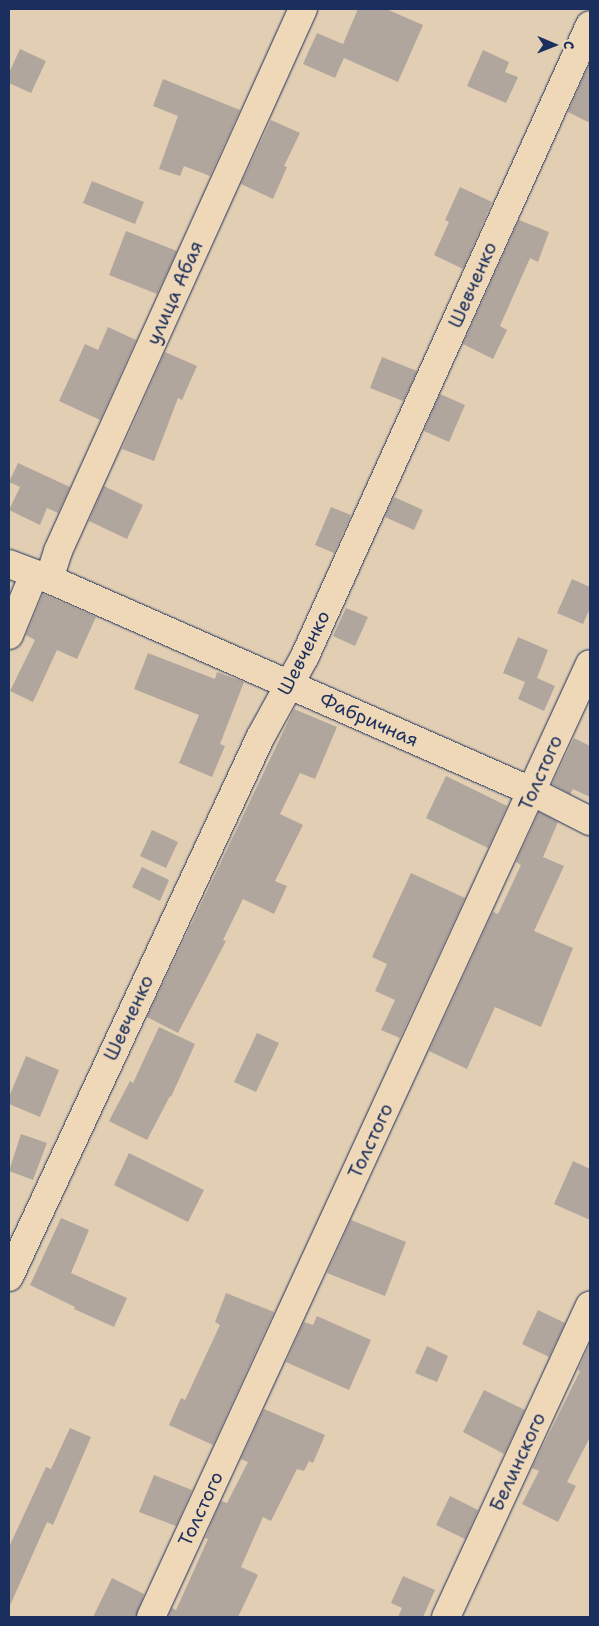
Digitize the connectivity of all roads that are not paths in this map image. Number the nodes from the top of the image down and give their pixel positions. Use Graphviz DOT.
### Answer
graph roads {
  1 [pos="303,9"];
  2 [pos="590,25"];
  3 [pos="9,564"];
  4 [pos="41,576"];
  5 [pos="9,636"];
  6 [pos="590,664"];
  7 [pos="289,684"];
  8 [pos="532,792"];
  9 [pos="590,821"];
  10 [pos="9,1277"];
  11 [pos="590,1306"];
  12 [pos="151,1617"];
  13 [pos="446,1617"];
  1 -- 4 [label="street, улица Абая"];
  2 -- 7 [label="street, Шевченко"];
  3 -- 4 [label="street, Фабричная"];
  4 -- 5 [label="street, улица Абая"];
  4 -- 7 [label="street, Фабричная"];
  6 -- 8 [label="street, Толстого"];
  7 -- 8 [label="street, Фабричная"];
  7 -- 10 [label="street, Шевченко"];
  8 -- 9 [label="street, Фабричная"];
  8 -- 12 [label="street, Толстого"];
  11 -- 13 [label="street, Белинского"];
}
